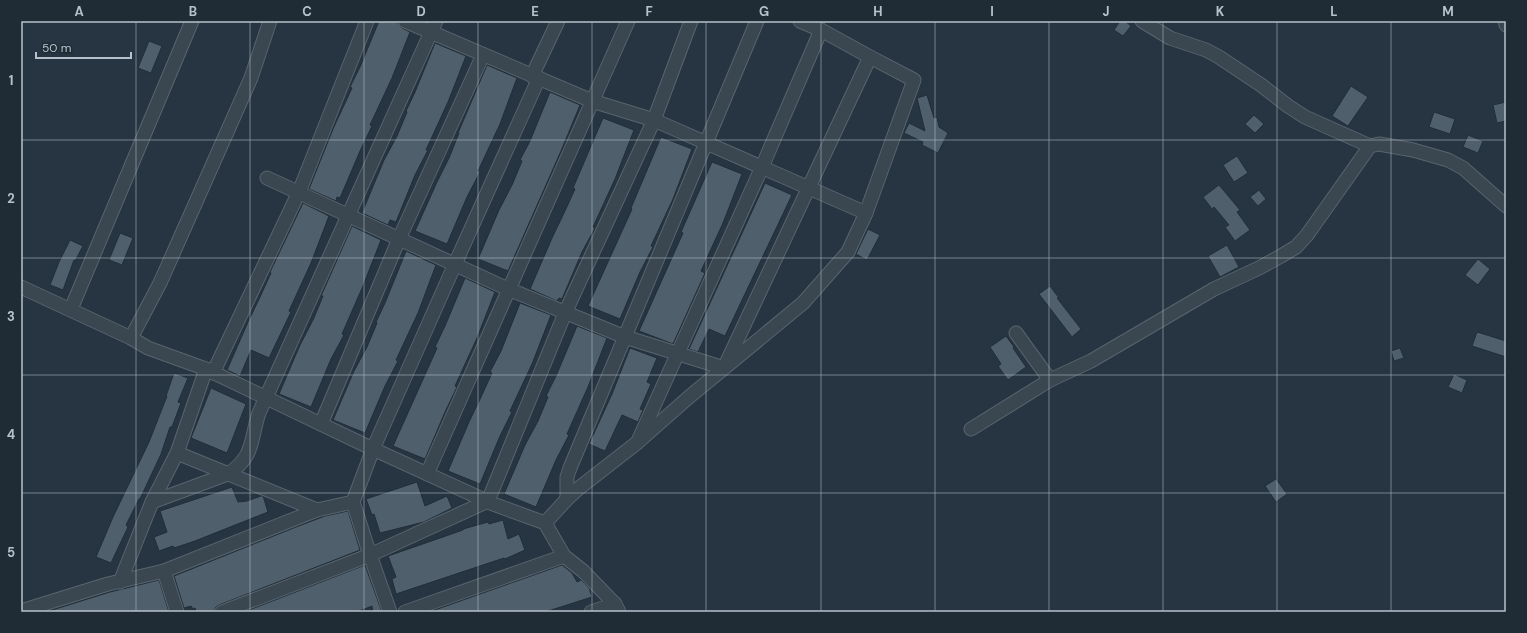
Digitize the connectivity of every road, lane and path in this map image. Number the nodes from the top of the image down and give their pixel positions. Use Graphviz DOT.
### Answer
graph roads {
  1 [pos="192,21"];
  2 [pos="270,21"];
  3 [pos="367,21"];
  4 [pos="405,21"];
  5 [pos="558,21"];
  6 [pos="628,21"];
  7 [pos="691,21"];
  8 [pos="757,21"];
  9 [pos="800,21"];
  10 [pos="1142,21"];
  11 [pos="1505,21"];
  12 [pos="1506,24"];
  13 [pos="434,27"];
  14 [pos="821,30"];
  15 [pos="483,55"];
  16 [pos="870,58"];
  17 [pos="536,77"];
  18 [pos="592,101"];
  19 [pos="654,120"];
  20 [pos="706,143"];
  21 [pos="1370,146"];
  22 [pos="762,167"];
  23 [pos="267,178"];
  24 [pos="809,188"];
  25 [pos="299,192"];
  26 [pos="1506,206"];
  27 [pos="866,213"];
  28 [pos="348,215"];
  29 [pos="399,239"];
  30 [pos="455,264"];
  31 [pos="21,287"];
  32 [pos="508,290"];
  33 [pos="71,309"];
  34 [pos="565,313"];
  35 [pos="1016,333"];
  36 [pos="625,337"];
  37 [pos="131,338"];
  38 [pos="678,353"];
  39 [pos="724,368"];
  40 [pos="210,371"];
  41 [pos="1050,380"];
  42 [pos="266,398"];
  43 [pos="321,424"];
  44 [pos="971,429"];
  45 [pos="638,442"];
  46 [pos="373,449"];
  47 [pos="178,453"];
  48 [pos="228,474"];
  49 [pos="427,474"];
  50 [pos="567,499"];
  51 [pos="488,501"];
  52 [pos="152,502"];
  53 [pos="353,502"];
  54 [pos="317,510"];
  55 [pos="545,523"];
  56 [pos="370,554"];
  57 [pos="564,556"];
  58 [pos="164,571"];
  59 [pos="120,582"];
  60 [pos="617,608"];
  61 [pos="21,610"];
  62 [pos="177,612"];
  63 [pos="222,612"];
  64 [pos="390,612"];
  65 [pos="405,612"];
  66 [pos="591,612"];
  1 -- 33 [label="street"];
  2 -- 37 [label="street"];
  3 -- 25 [label="street"];
  4 -- 13 [label="street"];
  5 -- 17 [label="street"];
  6 -- 18 [label="street"];
  7 -- 19 [label="street"];
  8 -- 20 [label="street"];
  9 -- 14 [label="street"];
  10 -- 21 [label="street"];
  11 -- 12 [label="street"];
  13 -- 15 [label="street"];
  13 -- 28 [label="street"];
  14 -- 16 [label="street"];
  14 -- 22 [label="street"];
  15 -- 17 [label="street"];
  15 -- 29 [label="street"];
  16 -- 24 [label="street"];
  16 -- 27 [label="street"];
  17 -- 18 [label="street"];
  17 -- 30 [label="street"];
  18 -- 19 [label="street"];
  18 -- 32 [label="street"];
  19 -- 20 [label="street"];
  19 -- 34 [label="street"];
  20 -- 22 [label="street"];
  20 -- 36 [label="street"];
  21 -- 26 [label="street"];
  21 -- 41 [label="street"];
  22 -- 24 [label="street"];
  22 -- 38 [label="street"];
  23 -- 25 [label="street"];
  24 -- 27 [label="street"];
  24 -- 39 [label="street"];
  25 -- 28 [label="street"];
  25 -- 40 [label="street"];
  27 -- 39 [label="street"];
  28 -- 29 [label="street"];
  28 -- 42 [label="street"];
  29 -- 30 [label="street"];
  29 -- 43 [label="street"];
  30 -- 32 [label="street"];
  30 -- 46 [label="street"];
  31 -- 33 [label="street"];
  32 -- 34 [label="street"];
  32 -- 49 [label="street"];
  33 -- 37 [label="street"];
  34 -- 36 [label="street"];
  34 -- 51 [label="street"];
  35 -- 41 [label="street"];
  36 -- 38 [label="street"];
  36 -- 50 [label="street"];
  37 -- 40 [label="street"];
  38 -- 39 [label="street"];
  38 -- 45 [label="street"];
  39 -- 45 [label="street"];
  40 -- 42 [label="street"];
  40 -- 47 [label="street"];
  41 -- 44 [label="street"];
  42 -- 43 [label="street"];
  42 -- 48 [label="street"];
  43 -- 46 [label="street"];
  45 -- 50 [label="street"];
  46 -- 49 [label="street"];
  46 -- 53 [label="street"];
  47 -- 48 [label="street"];
  47 -- 52 [label="street"];
  48 -- 52 [label="street"];
  48 -- 54 [label="street"];
  49 -- 51 [label="street"];
  50 -- 55 [label="street"];
  51 -- 55 [label="street"];
  51 -- 56 [label="street"];
  52 -- 59 [label="street"];
  53 -- 54 [label="street"];
  53 -- 56 [label="street"];
  54 -- 58 [label="street"];
  55 -- 57 [label="street"];
  56 -- 63 [label="street"];
  56 -- 64 [label="street"];
  57 -- 60 [label="street"];
  57 -- 65 [label="street"];
  58 -- 59 [label="street"];
  58 -- 62 [label="street"];
  59 -- 61 [label="street"];
  60 -- 66 [label="street"];
}
